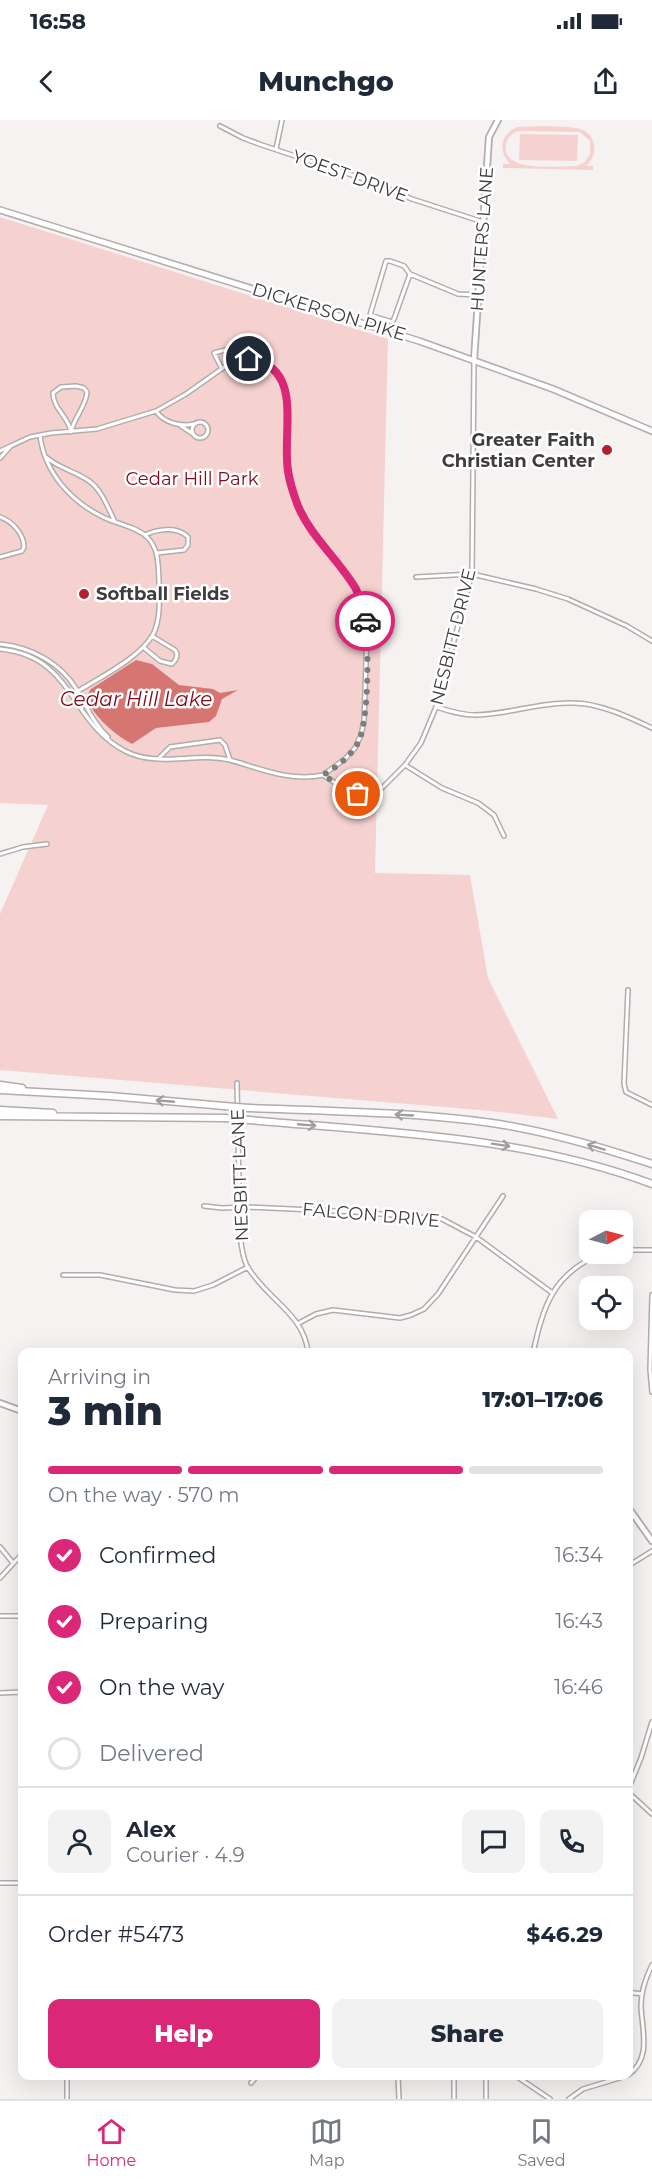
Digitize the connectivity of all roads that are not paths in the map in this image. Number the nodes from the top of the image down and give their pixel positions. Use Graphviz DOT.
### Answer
graph roads {
  1 [pos="282,120"];
  2 [pos="498,120"];
  3 [pos="220,126"];
  4 [pos="276,149"];
  5 [pos="0,210"];
  6 [pos="483,222"];
  7 [pos="410,274"];
  8 [pos="479,295"];
  9 [pos="474,360"];
  10 [pos="258,361"];
  11 [pos="222,369"];
  12 [pos="156,411"];
  13 [pos="197,423"];
  14 [pos="180,425"];
  15 [pos="652,431"];
  16 [pos="71,432"];
  17 [pos="40,435"];
  18 [pos="195,435"];
  19 [pos="11,446"];
  20 [pos="0,451"];
  21 [pos="44,456"];
  22 [pos="0,458"];
  23 [pos="0,517"];
  24 [pos="115,522"];
  25 [pos="145,535"];
  26 [pos="157,553"];
  27 [pos="0,557"];
  28 [pos="472,574"];
  29 [pos="416,577"];
  30 [pos="152,636"];
  31 [pos="652,641"];
  32 [pos="0,644"];
  33 [pos="143,647"];
  34 [pos="0,649"];
  35 [pos="78,692"];
  36 [pos="73,694"];
  37 [pos="436,707"];
  38 [pos="652,728"];
  39 [pos="118,746"];
  40 [pos="158,759"];
  41 [pos="230,760"];
  42 [pos="405,765"];
  43 [pos="323,775"];
  44 [pos="382,788"];
  45 [pos="377,791"];
  46 [pos="504,836"];
  47 [pos="47,844"];
  48 [pos="0,854"];
  49 [pos="628,990"];
  50 [pos="237,1083"];
  51 [pos="0,1085"];
  52 [pos="0,1090"];
  53 [pos="64,1094"];
  54 [pos="652,1105"];
  55 [pos="0,1110"];
  56 [pos="0,1116"];
  57 [pos="111,1117"];
  58 [pos="652,1164"];
  59 [pos="652,1184"];
  60 [pos="503,1196"];
  61 [pos="204,1206"];
  62 [pos="240,1208"];
  63 [pos="476,1237"];
  64 [pos="633,1250"];
  65 [pos="652,1250"];
  66 [pos="582,1264"];
  67 [pos="248,1267"];
  68 [pos="63,1275"];
  69 [pos="551,1292"];
  70 [pos="652,1295"];
  71 [pos="298,1323"];
  72 [pos="307,1348"];
  73 [pos="534,1348"];
  74 [pos="652,1392"];
  75 [pos="0,1403"];
  76 [pos="18,1410"];
  77 [pos="633,1514"];
  78 [pos="652,1541"];
  79 [pos="0,1547"];
  80 [pos="652,1551"];
  81 [pos="18,1558"];
  82 [pos="13,1563"];
  83 [pos="633,1563"];
  84 [pos="0,1578"];
  85 [pos="0,1616"];
  86 [pos="18,1616"];
  87 [pos="18,1692"];
  88 [pos="0,1693"];
  89 [pos="652,1722"];
  90 [pos="633,1778"];
  91 [pos="633,1796"];
  92 [pos="652,1814"];
  93 [pos="0,1882"];
  94 [pos="18,1883"];
  95 [pos="652,1965"];
  96 [pos="633,1993"];
  97 [pos="642,1994"];
  98 [pos="633,2071"];
  99 [pos="67,2080"];
  100 [pos="254,2080"];
  101 [pos="398,2080"];
  102 [pos="454,2080"];
  103 [pos="486,2080"];
  104 [pos="522,2080"];
  105 [pos="611,2080"];
  106 [pos="251,2083"];
  107 [pos="67,2099"];
  108 [pos="399,2099"];
  109 [pos="454,2099"];
  110 [pos="486,2099"];
  111 [pos="550,2099"];
  112 [pos="569,2099"];
  1 -- 4 [label="street"];
  2 -- 6 [label="street, HUNTERS LANE"];
  3 -- 4 [label="street, YOEST DRIVE"];
  4 -- 6 [label="street, YOEST DRIVE"];
  5 -- 9 [label="main road, DICKERSON PIKE"];
  6 -- 8 [label="street, HUNTERS LANE"];
  7 -- 7 [label="street"];
  7 -- 8 [label="street"];
  8 -- 9 [label="street, HUNTERS LANE"];
  9 -- 15 [label="main road, DICKERSON PIKE"];
  9 -- 28 [label="street, NESBITT DRIVE"];
  10 -- 11 [label="street"];
  10 -- 11 [label="street"];
  10 -- 43 [label="street"];
  11 -- 12 [label="street"];
  12 -- 14 [label="street"];
  12 -- 16 [label="street"];
  13 -- 14 [label="street"];
  13 -- 18 [label="street"];
  13 -- 18 [label="street"];
  14 -- 18 [label="street"];
  16 -- 16 [label="street"];
  16 -- 17 [label="street"];
  17 -- 19 [label="street"];
  17 -- 21 [label="street"];
  19 -- 20 [label="street"];
  19 -- 22 [label="street"];
  21 -- 24 [label="street"];
  21 -- 24 [label="street"];
  23 -- 27 [label="street"];
  24 -- 25 [label="street"];
  25 -- 26 [label="street"];
  25 -- 26 [label="street"];
  26 -- 30 [label="street"];
  28 -- 29 [label="street"];
  28 -- 31 [label="street"];
  28 -- 37 [label="street, NESBITT DRIVE"];
  30 -- 33 [label="street"];
  30 -- 33 [label="street"];
  32 -- 35 [label="street"];
  33 -- 35 [label="street"];
  34 -- 36 [label="street"];
  35 -- 36 [label="street"];
  35 -- 39 [label="street"];
  36 -- 39 [label="street"];
  37 -- 38 [label="street"];
  37 -- 42 [label="street, NESBITT DRIVE"];
  39 -- 40 [label="street"];
  40 -- 41 [label="street"];
  40 -- 41 [label="street"];
  41 -- 43 [label="street"];
  42 -- 44 [label="street, NESBITT DRIVE"];
  42 -- 46 [label="street"];
  43 -- 45 [label="street"];
  47 -- 48 [label="street"];
  49 -- 54 [label="street"];
  50 -- 62 [label="street, NESBITT LANE"];
  51 -- 53 [label="highway"];
  52 -- 53 [label="highway"];
  58 -- 53 [label="highway, one-way, bridge"];
  55 -- 57 [label="highway"];
  56 -- 57 [label="highway"];
  57 -- 59 [label="highway, one-way, bridge"];
  60 -- 63 [label="street"];
  61 -- 62 [label="street, FALCON DRIVE"];
  62 -- 63 [label="street, FALCON DRIVE"];
  62 -- 67 [label="street, NESBITT LANE"];
  63 -- 69 [label="street, FALCON DRIVE"];
  63 -- 71 [label="street"];
  64 -- 65 [label="street"];
  66 -- 69 [label="street"];
  67 -- 68 [label="street"];
  67 -- 71 [label="street, NESBITT LANE"];
  69 -- 73 [label="street"];
  70 -- 74 [label="street"];
  71 -- 72 [label="street, NESBITT LANE"];
  75 -- 76 [label="street"];
  77 -- 78 [label="street"];
  79 -- 82 [label="street"];
  80 -- 83 [label="street"];
  81 -- 82 [label="street"];
  82 -- 84 [label="street"];
  85 -- 86 [label="street"];
  87 -- 88 [label="street"];
  89 -- 90 [label="street"];
  91 -- 92 [label="street"];
  93 -- 94 [label="street"];
  95 -- 97 [label="street"];
  96 -- 97 [label="street"];
  97 -- 98 [label="street"];
  99 -- 107 [label="street"];
  100 -- 106 [label="street"];
  101 -- 108 [label="street"];
  102 -- 109 [label="street"];
  103 -- 110 [label="street"];
  104 -- 111 [label="street"];
  105 -- 112 [label="street"];
}
